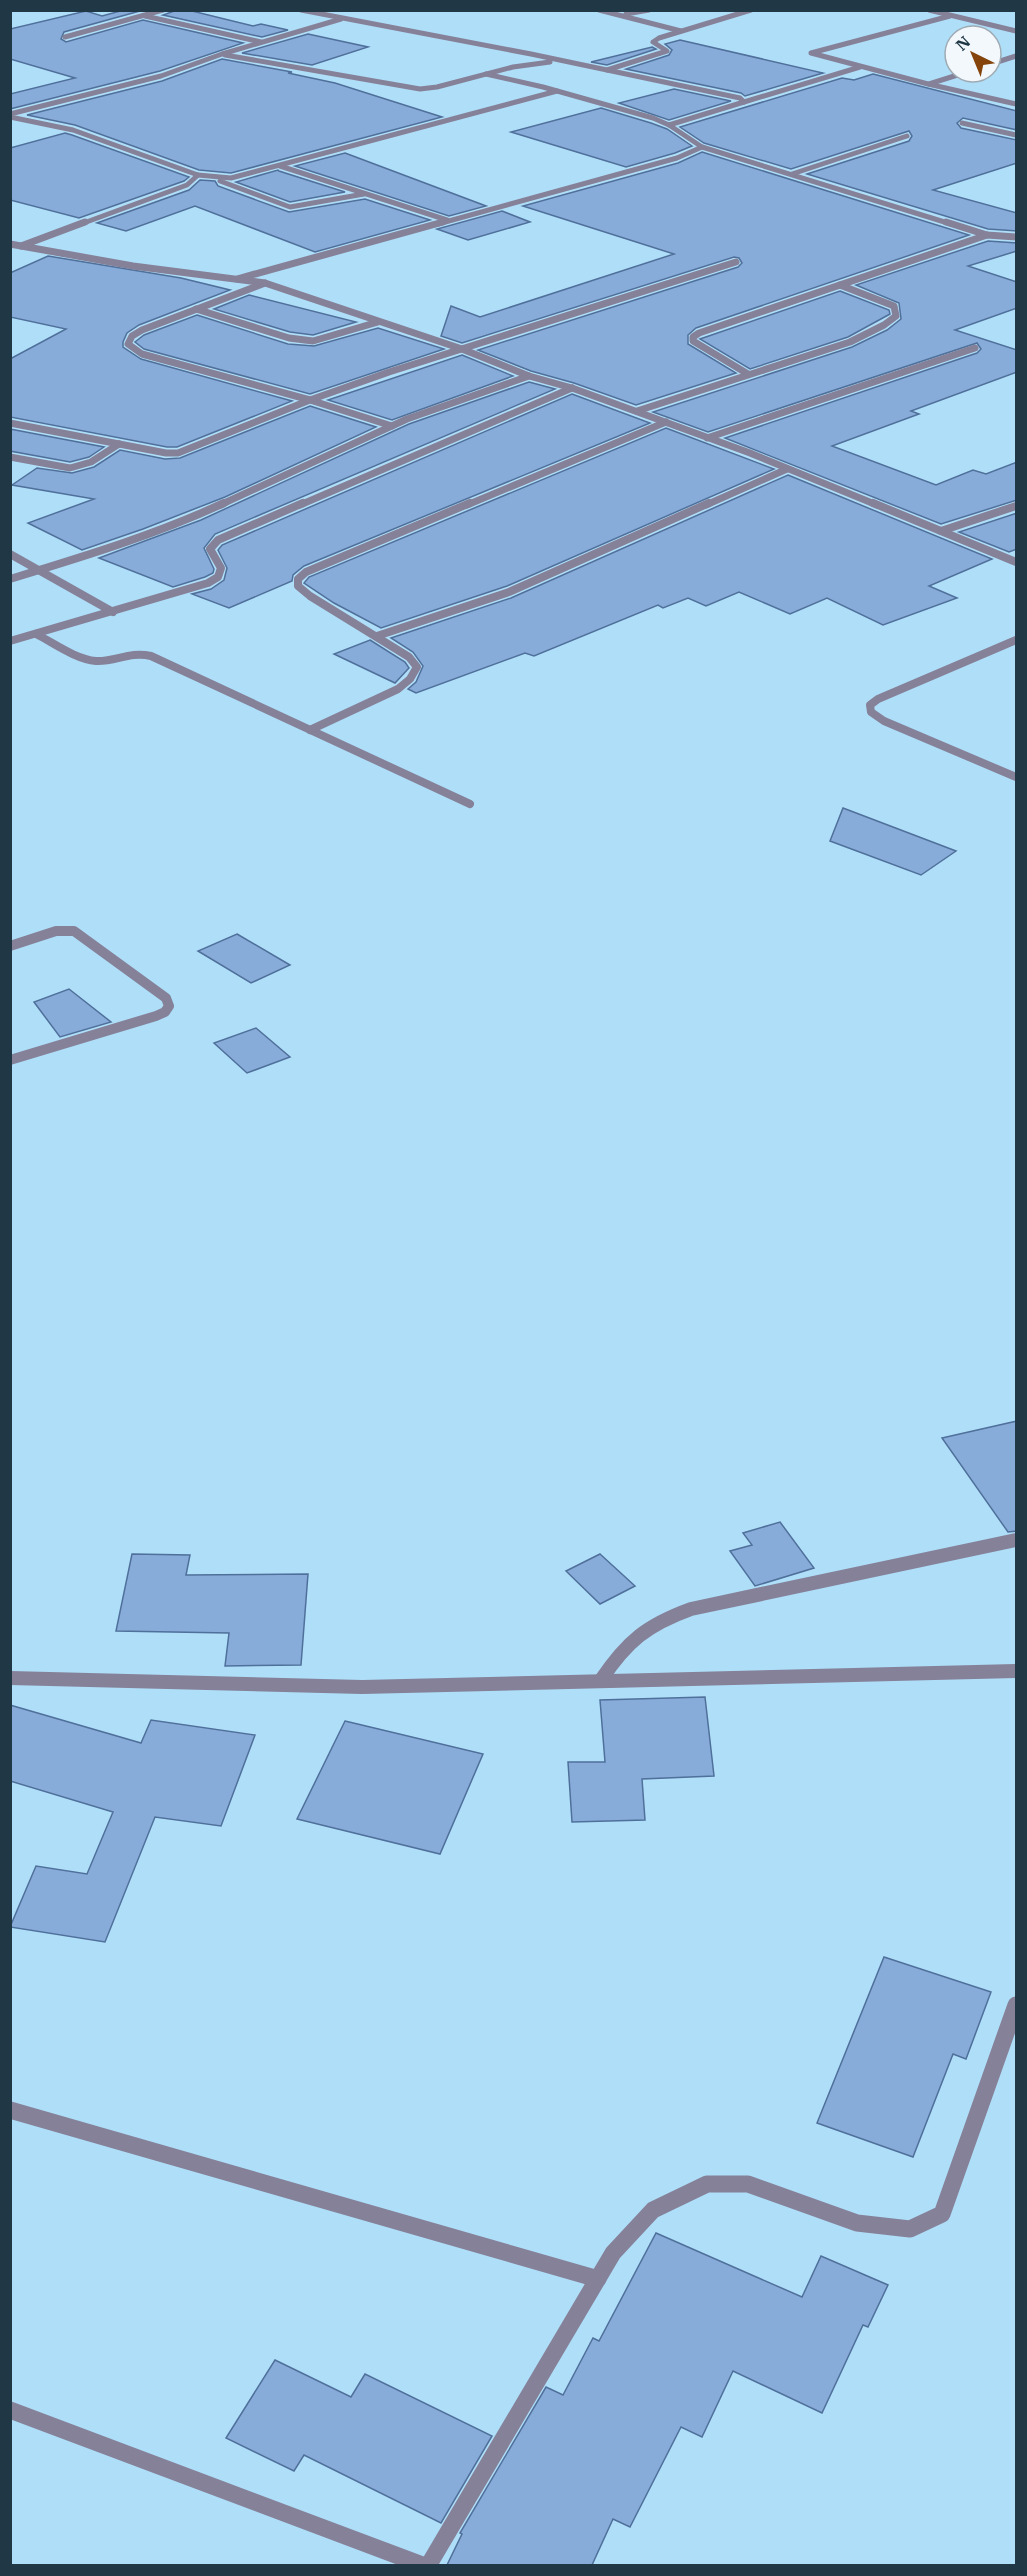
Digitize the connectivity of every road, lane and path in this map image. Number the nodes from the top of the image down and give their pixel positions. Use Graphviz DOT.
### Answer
graph roads {
  1 [pos="163,10"];
  2 [pos="301,10"];
  3 [pos="599,10"];
  4 [pos="649,10"];
  5 [pos="751,10"];
  6 [pos="929,10"];
  7 [pos="619,15"];
  8 [pos="146,16"];
  9 [pos="950,16"];
  10 [pos="342,19"];
  11 [pos="683,31"];
  12 [pos="1017,31"];
  13 [pos="65,37"];
  14 [pos="262,42"];
  15 [pos="222,54"];
  16 [pos="560,60"];
  17 [pos="861,67"];
  18 [pos="606,70"];
  19 [pos="486,74"];
  20 [pos="943,79"];
  21 [pos="928,84"];
  22 [pos="558,91"];
  23 [pos="744,102"];
  24 [pos="1015,103"];
  25 [pos="10,116"];
  26 [pos="962,123"];
  27 [pos="669,125"];
  28 [pos="1017,135"];
  29 [pos="907,136"];
  30 [pos="702,147"];
  31 [pos="280,166"];
  32 [pos="792,174"];
  33 [pos="198,175"];
  34 [pos="213,178"];
  35 [pos="366,194"];
  36 [pos="447,220"];
  37 [pos="987,235"];
  38 [pos="1017,237"];
  39 [pos="10,244"];
  40 [pos="21,246"];
  41 [pos="736,262"];
  42 [pos="237,279"];
  43 [pos="265,283"];
  44 [pos="840,285"];
  45 [pos="196,309"];
  46 [pos="378,322"];
  47 [pos="975,348"];
  48 [pos="462,349"];
  49 [pos="748,374"];
  50 [pos="530,376"];
  51 [pos="573,388"];
  52 [pos="310,400"];
  53 [pos="637,411"];
  54 [pos="666,422"];
  55 [pos="10,423"];
  56 [pos="392,426"];
  57 [pos="707,438"];
  58 [pos="119,444"];
  59 [pos="10,457"];
  60 [pos="788,469"];
  61 [pos="1017,506"];
  62 [pos="941,531"];
  63 [pos="10,554"];
  64 [pos="1017,562"];
  65 [pos="40,570"];
  66 [pos="10,579"];
  67 [pos="113,612"];
  68 [pos="36,633"];
  69 [pos="376,636"];
  70 [pos="1017,640"];
  71 [pos="10,641"];
  72 [pos="310,730"];
  73 [pos="1017,777"];
  74 [pos="470,804"];
  75 [pos="10,946"];
  76 [pos="10,1060"];
  77 [pos="1017,1540"];
  78 [pos="1017,1671"];
  79 [pos="10,1678"];
  80 [pos="601,1680"];
  81 [pos="1017,2005"];
  82 [pos="10,2110"];
  83 [pos="598,2279"];
  84 [pos="10,2410"];
  85 [pos="426,2565"];
  1 -- 8 [label="street"];
  2 -- 10 [label="street"];
  3 -- 7 [label="street"];
  4 -- 7 [label="street"];
  5 -- 11 [label="street"];
  6 -- 9 [label="street"];
  7 -- 11 [label="street"];
  8 -- 13 [label="street"];
  8 -- 14 [label="street"];
  9 -- 12 [label="street"];
  9 -- 17 [label="street"];
  10 -- 14 [label="street"];
  10 -- 16 [label="street"];
  11 -- 18 [label="street"];
  14 -- 15 [label="street"];
  15 -- 19 [label="street"];
  15 -- 25 [label="street"];
  16 -- 18 [label="street"];
  16 -- 19 [label="street"];
  17 -- 21 [label="street"];
  17 -- 23 [label="street"];
  18 -- 23 [label="street"];
  19 -- 22 [label="street"];
  20 -- 21 [label="street"];
  21 -- 24 [label="street"];
  22 -- 27 [label="street"];
  22 -- 31 [label="street"];
  23 -- 27 [label="street"];
  25 -- 33 [label="street"];
  26 -- 28 [label="street"];
  27 -- 30 [label="street"];
  29 -- 32 [label="street"];
  30 -- 32 [label="street"];
  30 -- 36 [label="street"];
  31 -- 34 [label="street"];
  31 -- 35 [label="street"];
  32 -- 37 [label="street"];
  33 -- 34 [label="street"];
  33 -- 40 [label="street"];
  34 -- 35 [label="street"];
  35 -- 36 [label="street"];
  36 -- 42 [label="street"];
  37 -- 38 [label="street"];
  37 -- 44 [label="street"];
  39 -- 40 [label="street"];
  40 -- 42 [label="street"];
  41 -- 48 [label="street"];
  42 -- 43 [label="street"];
  43 -- 45 [label="street"];
  43 -- 46 [label="street"];
  44 -- 49 [label="street"];
  44 -- 49 [label="street"];
  45 -- 46 [label="street"];
  45 -- 52 [label="street"];
  46 -- 48 [label="street"];
  47 -- 57 [label="street"];
  48 -- 50 [label="street"];
  48 -- 52 [label="street"];
  49 -- 53 [label="street"];
  50 -- 51 [label="street"];
  50 -- 56 [label="street"];
  51 -- 53 [label="street"];
  51 -- 67 [label="street"];
  52 -- 56 [label="street"];
  52 -- 58 [label="street"];
  53 -- 54 [label="street"];
  54 -- 57 [label="street"];
  54 -- 69 [label="street"];
  55 -- 58 [label="street"];
  56 -- 65 [label="street"];
  57 -- 60 [label="street"];
  58 -- 59 [label="street"];
  60 -- 62 [label="street"];
  60 -- 69 [label="street"];
  61 -- 62 [label="street"];
  62 -- 64 [label="street"];
  63 -- 65 [label="street"];
  65 -- 66 [label="street"];
  65 -- 67 [label="street"];
  67 -- 68 [label="street"];
  68 -- 71 [label="street"];
  68 -- 72 [label="street"];
  69 -- 72 [label="street"];
  70 -- 73 [label="street"];
  72 -- 74 [label="street"];
  75 -- 76 [label="street"];
  77 -- 80 [label="street"];
  78 -- 80 [label="street"];
  79 -- 80 [label="street"];
  81 -- 83 [label="street"];
  82 -- 83 [label="street"];
  83 -- 85 [label="street"];
  84 -- 85 [label="street"];
}
